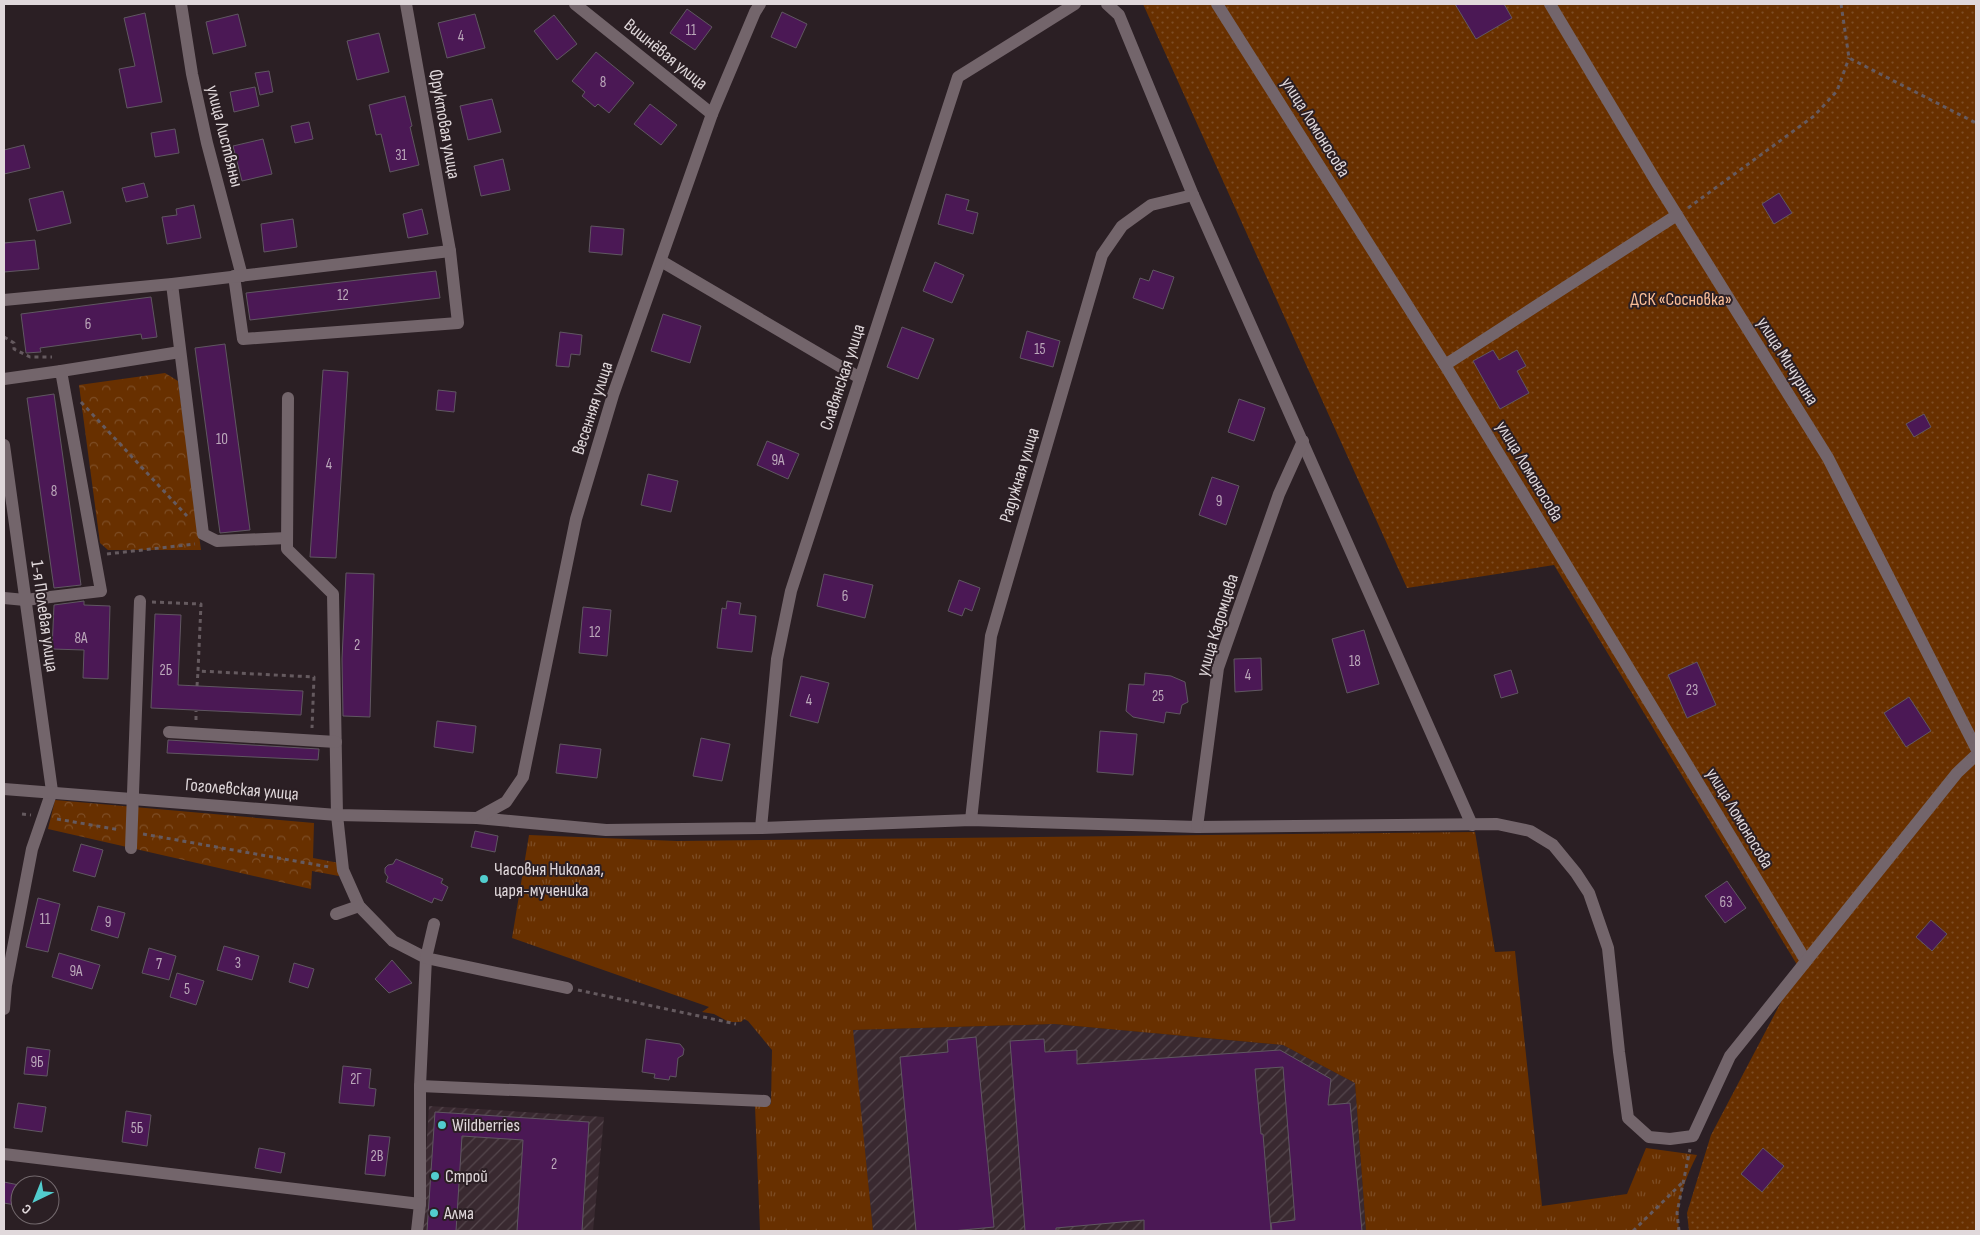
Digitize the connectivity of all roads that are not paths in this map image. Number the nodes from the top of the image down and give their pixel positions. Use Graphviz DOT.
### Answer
graph roads {
  1 [pos="181,4"];
  2 [pos="406,4"];
  3 [pos="574,4"];
  4 [pos="760,4"];
  5 [pos="1075,4"];
  6 [pos="1107,4"];
  7 [pos="1217,4"];
  8 [pos="1550,4"];
  9 [pos="712,114"];
  10 [pos="1193,195"];
  11 [pos="1677,215"];
  12 [pos="450,251"];
  13 [pos="660,261"];
  14 [pos="238,276"];
  15 [pos="172,284"];
  16 [pos="4,300"];
  17 [pos="180,352"];
  18 [pos="1445,365"];
  19 [pos="61,371"];
  20 [pos="860,378"];
  21 [pos="4,379"];
  22 [pos="288,398"];
  23 [pos="1303,441"];
  24 [pos="4,445"];
  25 [pos="287,538"];
  26 [pos="4,598"];
  27 [pos="25,600"];
  28 [pos="140,601"];
  29 [pos="169,732"];
  30 [pos="336,742"];
  31 [pos="1976,748"];
  32 [pos="1976,754"];
  33 [pos="4,788"];
  34 [pos="52,791"];
  35 [pos="132,798"];
  36 [pos="337,815"];
  37 [pos="477,818"];
  38 [pos="972,820"];
  39 [pos="1472,825"];
  40 [pos="1197,827"];
  41 [pos="761,828"];
  42 [pos="348,834"];
  43 [pos="131,848"];
  44 [pos="359,906"];
  45 [pos="336,914"];
  46 [pos="434,924"];
  47 [pos="426,958"];
  48 [pos="1806,962"];
  49 [pos="567,988"];
  50 [pos="4,1009"];
  51 [pos="420,1086"];
  52 [pos="765,1101"];
  53 [pos="4,1154"];
  54 [pos="420,1204"];
  55 [pos="418,1231"];
  1 -- 14 [label="street, улица Листвяны"];
  2 -- 12 [label="street, Фруктовая улица"];
  3 -- 9 [label="street, Вишнёвая улица"];
  4 -- 9 [label="street, Весенняя улица"];
  5 -- 20 [label="street, Славянская улица"];
  6 -- 10 [label="street"];
  7 -- 18 [label="street, улица Ломоносова"];
  8 -- 11 [label="street, улица Мичурина"];
  9 -- 13 [label="street, Весенняя улица"];
  10 -- 23 [label="street"];
  10 -- 38 [label="street, Радужная улица"];
  11 -- 18 [label="street"];
  11 -- 31 [label="street, улица Мичурина"];
  12 -- 14 [label="street"];
  12 -- 14 [label="street, улица Листвяны"];
  13 -- 20 [label="street"];
  13 -- 37 [label="street, Весенняя улица"];
  14 -- 15 [label="street"];
  15 -- 16 [label="street"];
  15 -- 17 [label="street"];
  17 -- 19 [label="street"];
  17 -- 25 [label="street"];
  18 -- 48 [label="street, улица Ломоносова"];
  19 -- 21 [label="street"];
  19 -- 27 [label="street"];
  20 -- 41 [label="street, Славянская улица"];
  22 -- 25 [label="street"];
  23 -- 39 [label="street"];
  23 -- 40 [label="street, улица Кадомцева"];
  24 -- 27 [label="street, 1-я Полевая улица"];
  25 -- 30 [label="street"];
  26 -- 27 [label="street"];
  27 -- 34 [label="street, 1-я Полевая улица"];
  28 -- 35 [label="street"];
  29 -- 30 [label="street"];
  30 -- 36 [label="street"];
  32 -- 48 [label="street"];
  33 -- 34 [label="street, Гоголевская улица"];
  34 -- 35 [label="street, Гоголевская улица"];
  34 -- 50 [label="street"];
  35 -- 36 [label="street, Гоголевская улица"];
  35 -- 43 [label="street"];
  36 -- 37 [label="street, Гоголевская улица"];
  36 -- 42 [label="street"];
  36 -- 44 [label="street"];
  37 -- 41 [label="street, Гоголевская улица"];
  38 -- 40 [label="street, Гоголевская улица"];
  38 -- 41 [label="street, Гоголевская улица"];
  39 -- 40 [label="street, Гоголевская улица"];
  39 -- 48 [label="street, Гоголевская улица"];
  44 -- 45 [label="street"];
  44 -- 47 [label="street"];
  46 -- 47 [label="street"];
  47 -- 49 [label="street"];
  47 -- 51 [label="street"];
  51 -- 52 [label="street"];
  51 -- 54 [label="street"];
  53 -- 54 [label="street"];
  54 -- 55 [label="street"];
}
